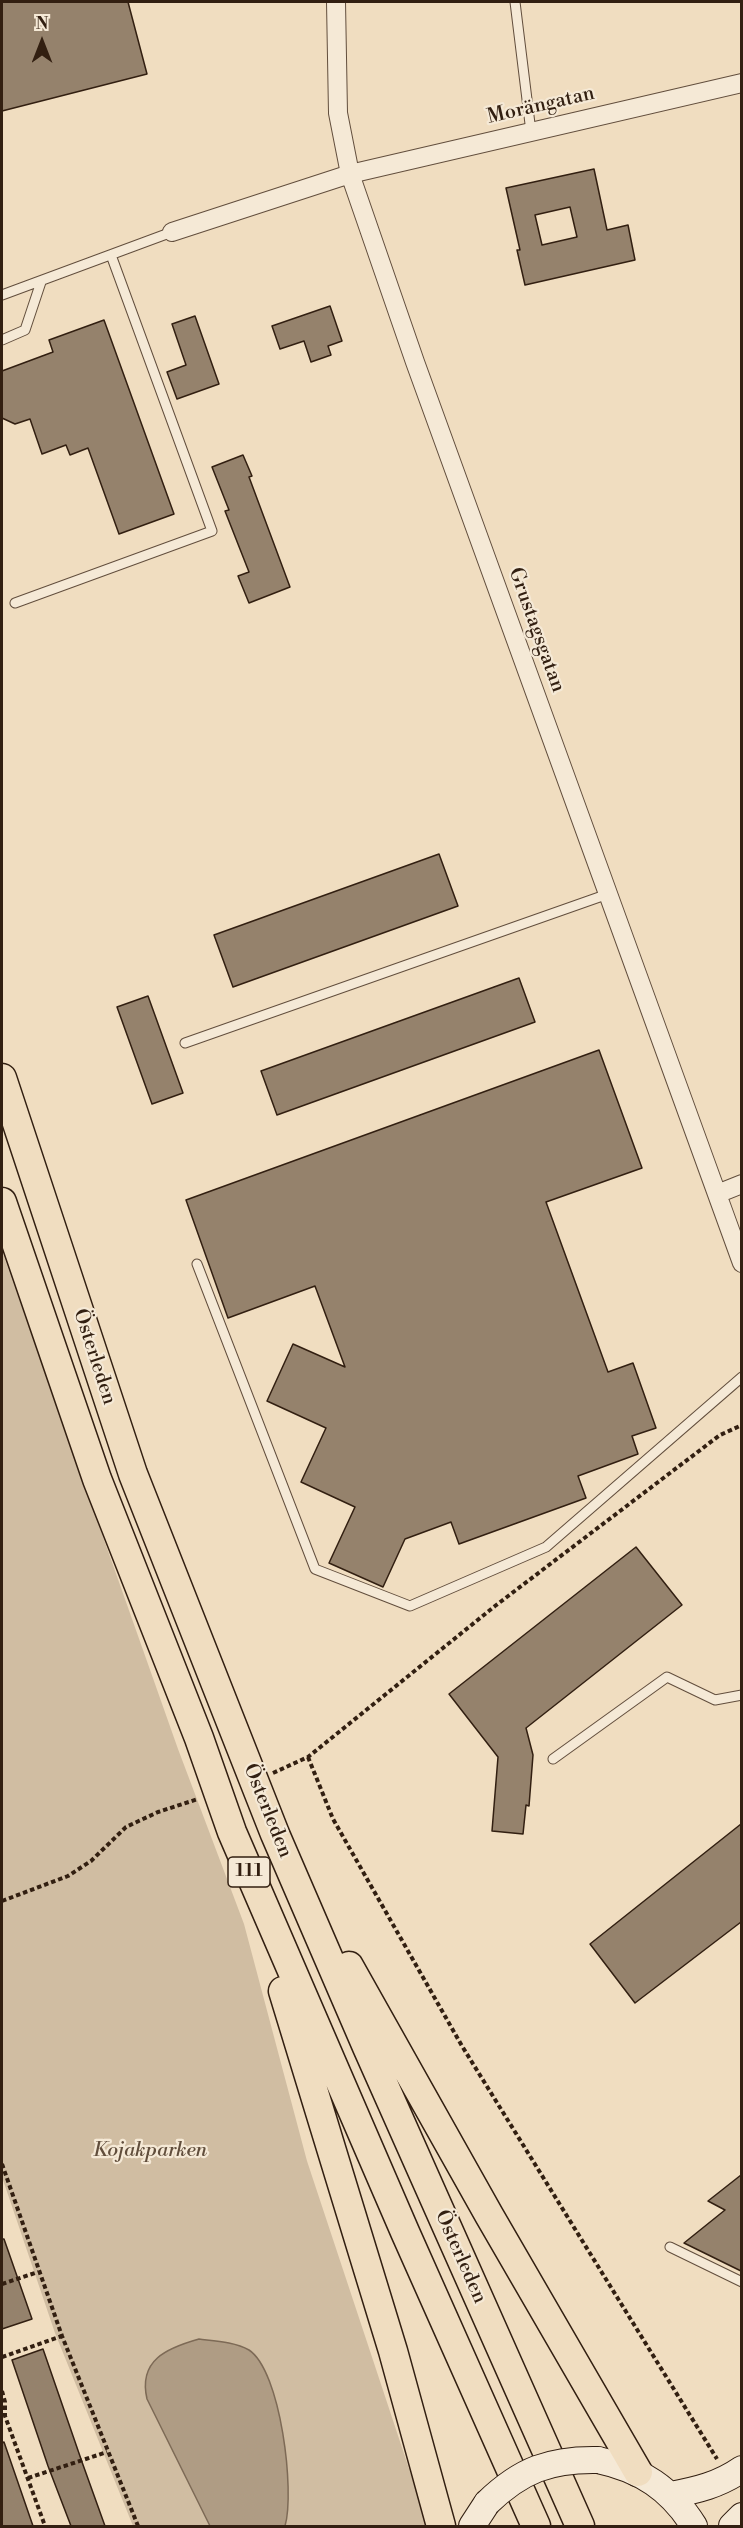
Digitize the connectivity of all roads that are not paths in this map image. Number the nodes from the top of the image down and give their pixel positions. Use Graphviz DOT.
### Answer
graph roads {
  1 [pos="336,2"];
  2 [pos="515,2"];
  3 [pos="741,83"];
  4 [pos="531,132"];
  5 [pos="350,174"];
  6 [pos="172,232"];
  7 [pos="111,255"];
  8 [pos="41,282"];
  9 [pos="2,296"];
  10 [pos="2,340"];
  11 [pos="15,603"];
  12 [pos="608,894"];
  13 [pos="185,1043"];
  14 [pos="2,1078"];
  15 [pos="741,1184"];
  16 [pos="717,1194"];
  17 [pos="2,1202"];
  18 [pos="741,1263"];
  19 [pos="197,1264"];
  20 [pos="741,1377"];
  21 [pos="741,1695"];
  22 [pos="553,1759"];
  23 [pos="232,1832"];
  24 [pos="275,1834"];
  25 [pos="670,2247"];
  26 [pos="741,2282"];
  27 [pos="741,2469"];
  28 [pos="638,2472"];
  29 [pos="671,2495"];
  30 [pos="741,2516"];
  31 [pos="441,2526"];
  32 [pos="472,2526"];
  33 [pos="536,2526"];
  34 [pos="580,2526"];
  35 [pos="694,2526"];
  36 [pos="732,2526"];
  1 -- 5 [label="street, Grustagsgatan"];
  2 -- 4 [label="lane"];
  3 -- 4 [label="street, Morängatan"];
  4 -- 5 [label="street, Morängatan"];
  5 -- 6 [label="street, Morängatan"];
  5 -- 12 [label="street, Grustagsgatan"];
  6 -- 7 [label="lane"];
  7 -- 8 [label="lane"];
  7 -- 11 [label="lane"];
  8 -- 9 [label="lane"];
  8 -- 10 [label="lane"];
  12 -- 13 [label="lane"];
  12 -- 16 [label="street, Grustagsgatan"];
  14 -- 24 [label="main road, Österleden / 111"];
  15 -- 16 [label="street"];
  16 -- 18 [label="street, Grustagsgatan"];
  17 -- 23 [label="main road, Österleden / 111"];
  19 -- 20 [label="lane"];
  21 -- 22 [label="lane"];
  23 -- 31 [label="main road"];
  23 -- 33 [label="main road, Österleden / 111"];
  24 -- 28 [label="main road"];
  24 -- 34 [label="main road, Österleden / 111"];
  25 -- 26 [label="lane"];
  27 -- 29 [label="main road"];
  28 -- 29 [label="main road"];
  28 -- 32 [label="main road, bridge"];
  29 -- 35 [label="main road"];
  30 -- 36 [label="main road"];
}
